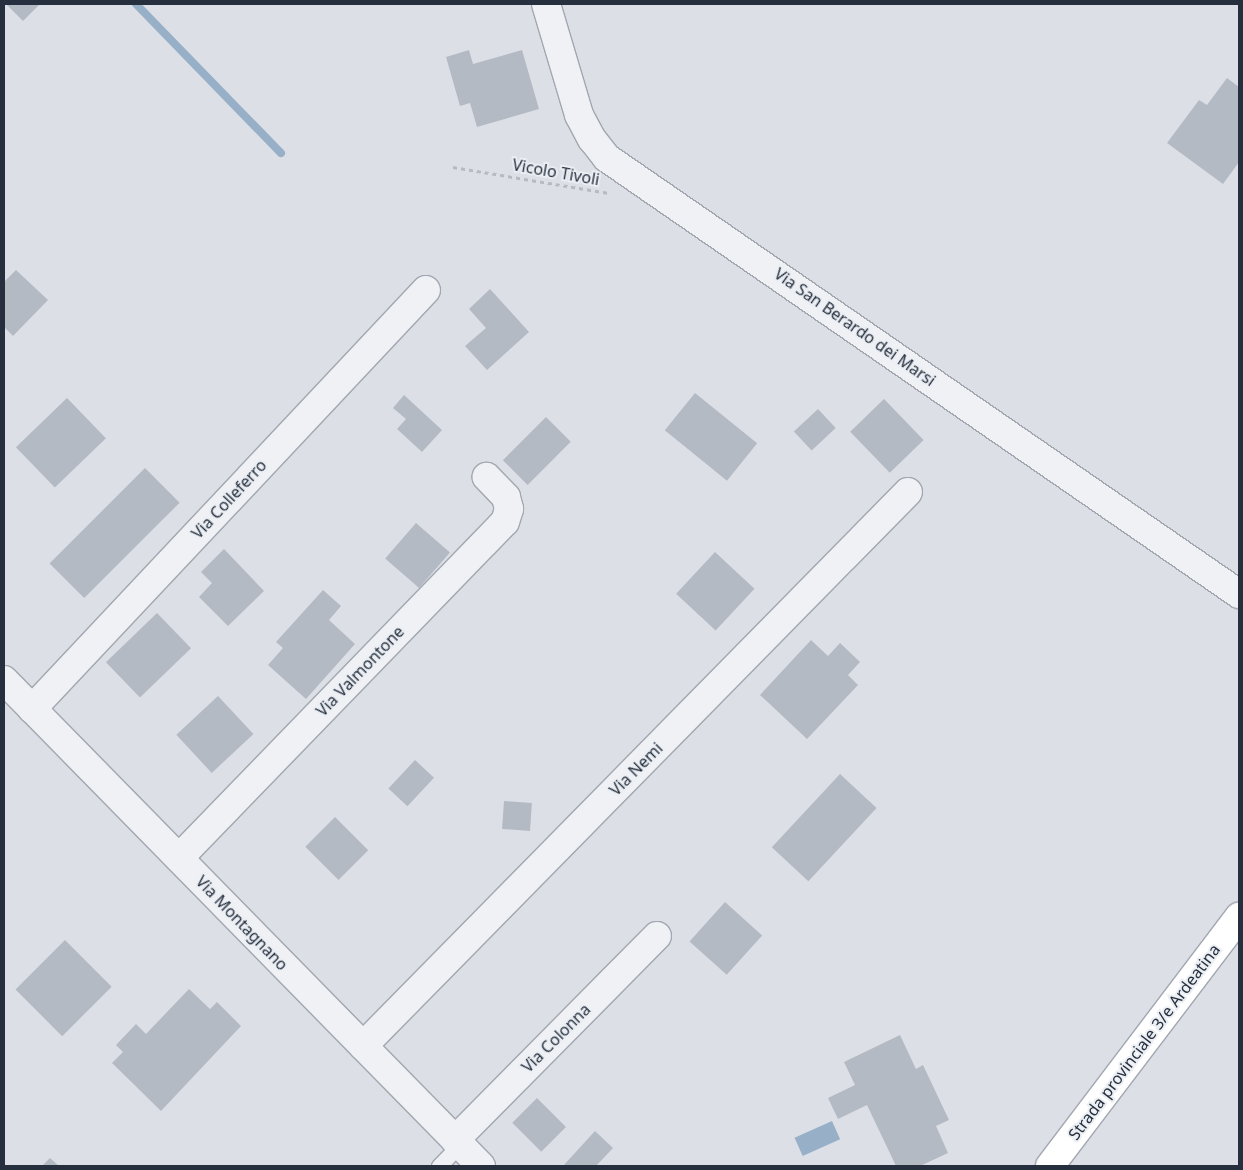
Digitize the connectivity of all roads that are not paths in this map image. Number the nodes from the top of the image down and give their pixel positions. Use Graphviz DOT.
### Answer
graph roads {
  1 [pos="546,4"];
  2 [pos="426,290"];
  3 [pos="487,476"];
  4 [pos="908,492"];
  5 [pos="1239,594"];
  6 [pos="4,680"];
  7 [pos="32,709"];
  8 [pos="179,858"];
  9 [pos="1239,917"];
  10 [pos="657,936"];
  11 [pos="363,1046"];
  12 [pos="457,1142"];
  13 [pos="439,1166"];
  14 [pos="480,1166"];
  15 [pos="1050,1166"];
  1 -- 5 [label="street, Via San Berardo dei Marsi"];
  2 -- 7 [label="street, Via Colleferro"];
  3 -- 8 [label="street, Via Valmontone"];
  4 -- 11 [label="street, Via Nemi"];
  6 -- 7 [label="street, Via Montagnano"];
  7 -- 8 [label="street, Via Montagnano"];
  8 -- 11 [label="street, Via Montagnano"];
  9 -- 15 [label="main road, Strada provinciale 3/e Ardeatina"];
  10 -- 12 [label="street, Via Colonna"];
  11 -- 12 [label="street, Via Montagnano"];
  12 -- 13 [label="lane"];
  12 -- 14 [label="street, Via Montagnano"];
}
